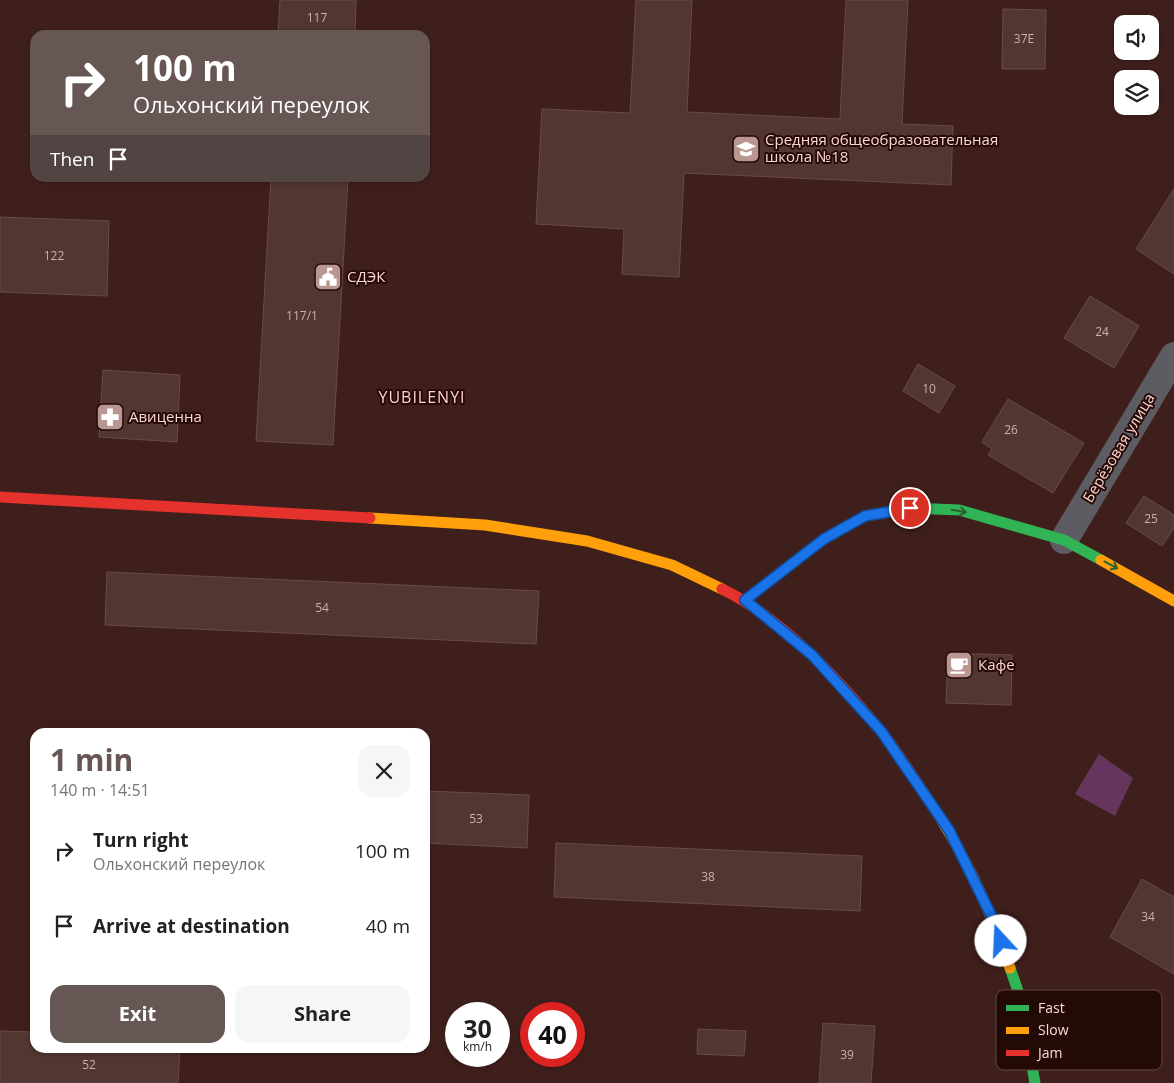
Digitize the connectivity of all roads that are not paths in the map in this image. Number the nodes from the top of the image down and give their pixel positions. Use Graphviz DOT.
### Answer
graph roads {
  1 [pos="1174,356"];
  2 [pos="0,497"];
  3 [pos="1064,540"];
  4 [pos="745,600"];
  5 [pos="1174,601"];
  6 [pos="1018,990"];
  7 [pos="1033,1070"];
  8 [pos="1035,1083"];
  1 -- 3 [label="street, Берёзовая улица"];
  2 -- 4 [label="street"];
  4 -- 3 [label="street, one-way"];
  3 -- 5 [label="street, one-way"];
  4 -- 6 [label="street"];
  7 -- 8 [label="street"];
}
